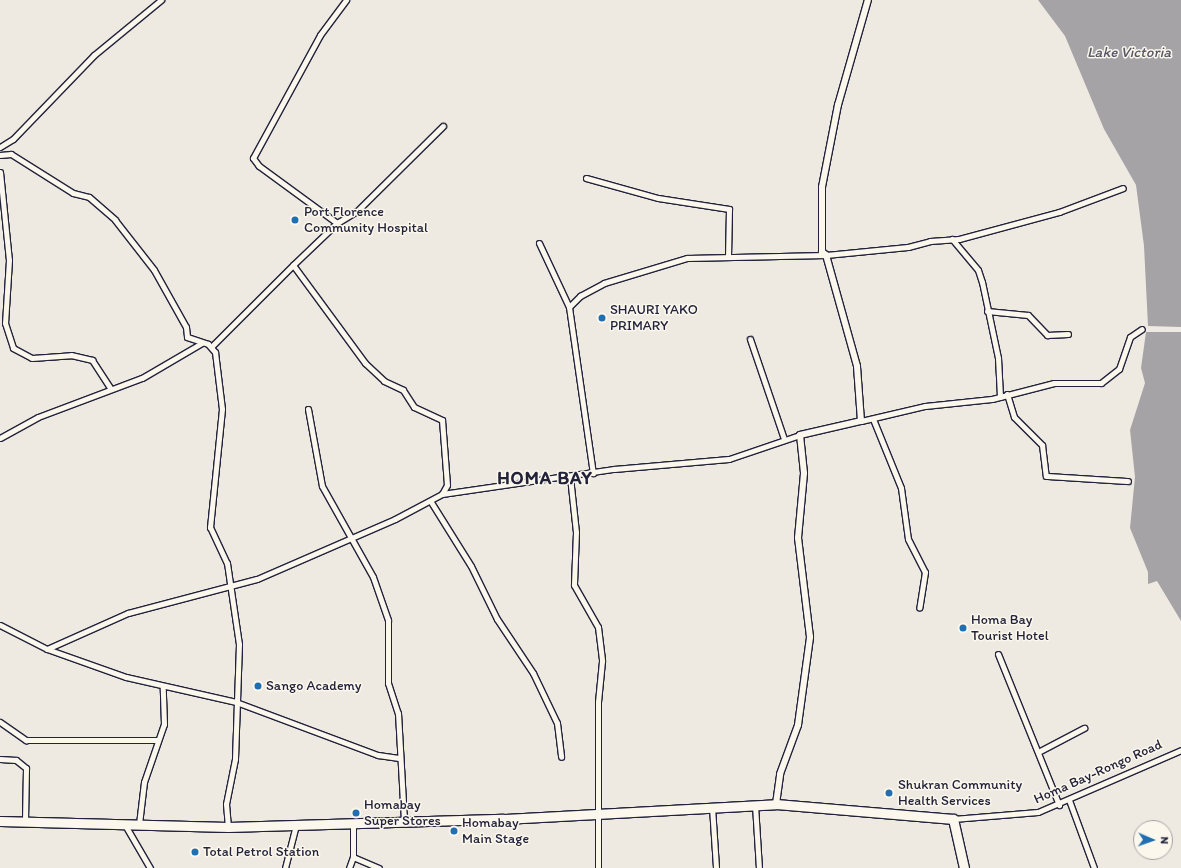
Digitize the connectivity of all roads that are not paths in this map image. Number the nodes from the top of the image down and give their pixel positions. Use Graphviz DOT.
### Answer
graph roads {
  1 [pos="161,0"];
  2 [pos="346,0"];
  3 [pos="868,0"];
  4 [pos="443,126"];
  5 [pos="0,146"];
  6 [pos="0,155"];
  7 [pos="0,172"];
  8 [pos="586,178"];
  9 [pos="1123,188"];
  10 [pos="337,224"];
  11 [pos="952,239"];
  12 [pos="539,242"];
  13 [pos="826,255"];
  14 [pos="728,256"];
  15 [pos="293,265"];
  16 [pos="569,307"];
  17 [pos="987,311"];
  18 [pos="1142,328"];
  19 [pos="1068,334"];
  20 [pos="750,339"];
  21 [pos="202,343"];
  22 [pos="212,346"];
  23 [pos="110,388"];
  24 [pos="1007,394"];
  25 [pos="1000,397"];
  26 [pos="308,409"];
  27 [pos="873,419"];
  28 [pos="861,421"];
  29 [pos="800,435"];
  30 [pos="0,438"];
  31 [pos="784,439"];
  32 [pos="593,473"];
  33 [pos="570,477"];
  34 [pos="1128,480"];
  35 [pos="442,494"];
  36 [pos="431,502"];
  37 [pos="350,536"];
  38 [pos="231,587"];
  39 [pos="919,608"];
  40 [pos="0,625"];
  41 [pos="48,649"];
  42 [pos="998,654"];
  43 [pos="163,688"];
  44 [pos="236,702"];
  45 [pos="0,722"];
  46 [pos="1084,728"];
  47 [pos="158,740"];
  48 [pos="1040,750"];
  49 [pos="1181,750"];
  50 [pos="561,757"];
  51 [pos="399,758"];
  52 [pos="0,759"];
  53 [pos="1069,800"];
  54 [pos="776,804"];
  55 [pos="755,805"];
  56 [pos="1059,805"];
  57 [pos="712,807"];
  58 [pos="597,811"];
  59 [pos="953,819"];
  60 [pos="0,821"];
  61 [pos="24,821"];
  62 [pos="404,821"];
  63 [pos="353,822"];
  64 [pos="139,824"];
  65 [pos="125,825"];
  66 [pos="296,825"];
  67 [pos="228,827"];
  68 [pos="353,857"];
  69 [pos="150,868"];
  70 [pos="285,868"];
  71 [pos="349,868"];
  72 [pos="379,868"];
  73 [pos="598,868"];
  74 [pos="716,868"];
  75 [pos="759,868"];
  76 [pos="964,868"];
  77 [pos="1094,868"];
  1 -- 5 [label="street"];
  2 -- 10 [label="street"];
  3 -- 13 [label="street"];
  4 -- 10 [label="street"];
  6 -- 21 [label="street"];
  7 -- 23 [label="street"];
  8 -- 14 [label="street"];
  9 -- 11 [label="street"];
  10 -- 15 [label="street"];
  11 -- 13 [label="street"];
  11 -- 17 [label="street"];
  12 -- 16 [label="street"];
  13 -- 14 [label="street"];
  13 -- 28 [label="street"];
  14 -- 16 [label="street"];
  15 -- 22 [label="street"];
  15 -- 35 [label="street"];
  16 -- 32 [label="street"];
  17 -- 19 [label="street"];
  17 -- 25 [label="street"];
  18 -- 24 [label="street"];
  20 -- 31 [label="street"];
  21 -- 22 [label="street"];
  21 -- 23 [label="street"];
  22 -- 38 [label="street"];
  23 -- 30 [label="street"];
  24 -- 25 [label="street"];
  24 -- 34 [label="street"];
  25 -- 27 [label="street"];
  26 -- 37 [label="street"];
  27 -- 28 [label="street"];
  27 -- 39 [label="street"];
  28 -- 29 [label="street"];
  29 -- 31 [label="street"];
  29 -- 54 [label="street"];
  31 -- 32 [label="street"];
  32 -- 33 [label="street"];
  33 -- 35 [label="street"];
  33 -- 58 [label="street"];
  35 -- 36 [label="street"];
  36 -- 37 [label="street"];
  36 -- 50 [label="street"];
  37 -- 38 [label="street"];
  37 -- 51 [label="street"];
  38 -- 41 [label="street"];
  38 -- 44 [label="street"];
  40 -- 41 [label="street"];
  41 -- 43 [label="street"];
  42 -- 48 [label="street"];
  43 -- 44 [label="street"];
  43 -- 47 [label="street"];
  44 -- 51 [label="street"];
  44 -- 67 [label="street"];
  45 -- 47 [label="street"];
  46 -- 48 [label="street"];
  47 -- 64 [label="street"];
  48 -- 56 [label="street"];
  49 -- 53 [label="street, Homa Bay-Rongo Road"];
  51 -- 62 [label="street"];
  52 -- 61 [label="street"];
  53 -- 56 [label="street, Homa Bay-Rongo Road"];
  53 -- 77 [label="street"];
  54 -- 55 [label="highway"];
  54 -- 59 [label="highway"];
  55 -- 57 [label="highway"];
  55 -- 75 [label="street"];
  56 -- 59 [label="street, Homa Bay-Rongo Road"];
  57 -- 58 [label="highway"];
  57 -- 74 [label="street"];
  58 -- 62 [label="highway"];
  58 -- 73 [label="street"];
  59 -- 76 [label="highway"];
  60 -- 61 [label="highway"];
  61 -- 65 [label="highway"];
  62 -- 63 [label="highway"];
  63 -- 66 [label="highway"];
  63 -- 68 [label="street"];
  64 -- 65 [label="highway"];
  64 -- 67 [label="highway"];
  65 -- 69 [label="street"];
  66 -- 67 [label="highway"];
  66 -- 70 [label="street"];
  68 -- 71 [label="street"];
  68 -- 72 [label="street"];
}
